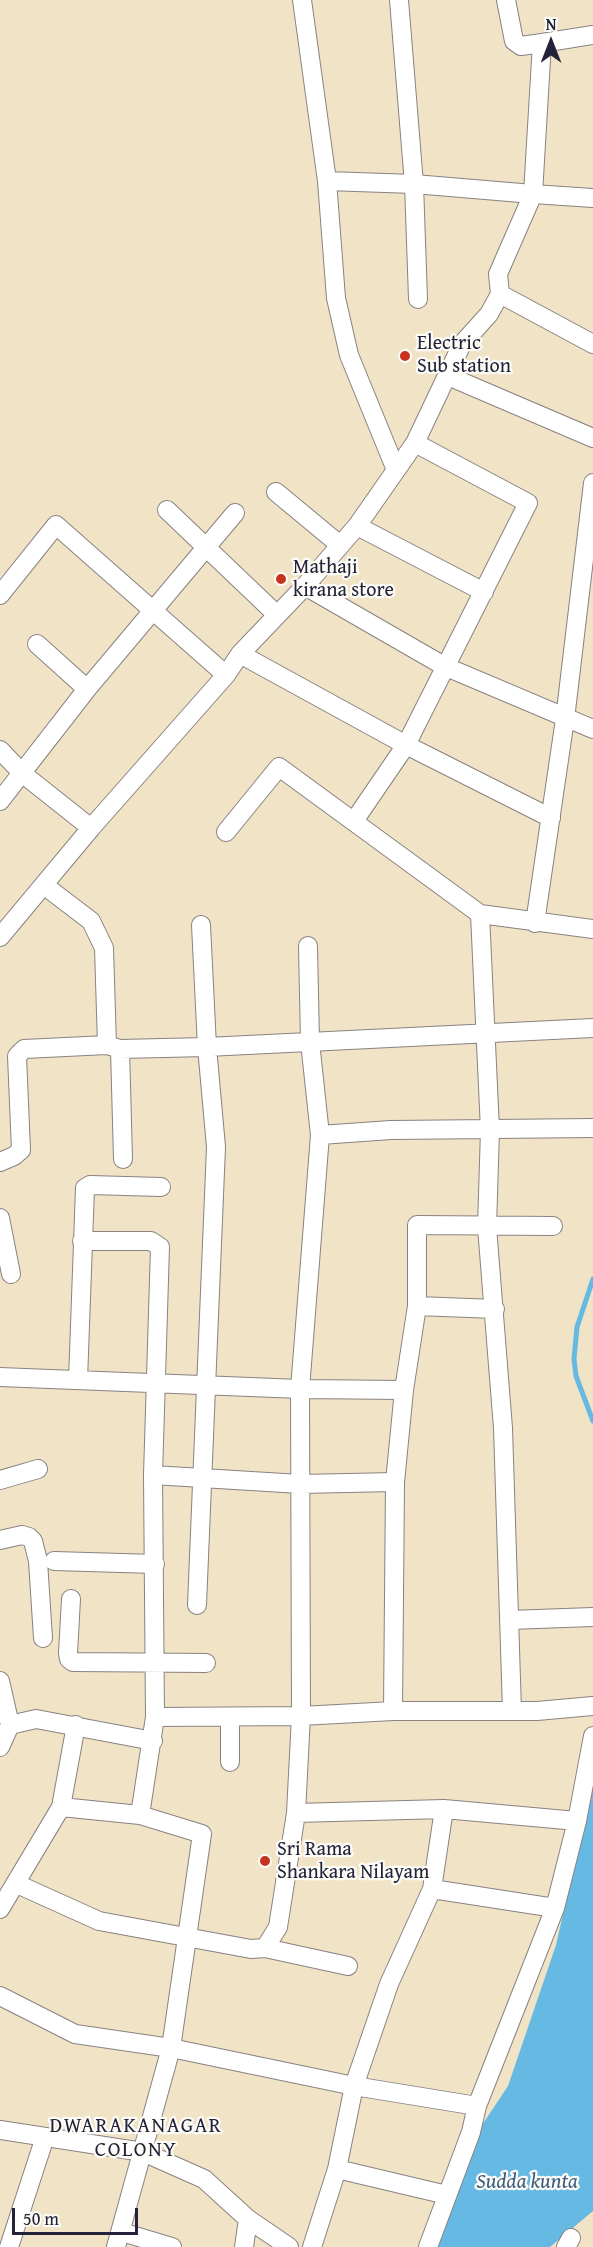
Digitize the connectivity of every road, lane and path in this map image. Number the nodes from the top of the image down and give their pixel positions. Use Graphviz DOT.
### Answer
graph roads {
  1 [pos="302,0"];
  2 [pos="399,0"];
  3 [pos="506,0"];
  4 [pos="593,35"];
  5 [pos="542,43"];
  6 [pos="327,181"];
  7 [pos="414,184"];
  8 [pos="533,194"];
  9 [pos="593,198"];
  10 [pos="500,294"];
  11 [pos="418,299"];
  12 [pos="593,344"];
  13 [pos="448,376"];
  14 [pos="593,438"];
  15 [pos="415,443"];
  16 [pos="396,471"];
  17 [pos="593,483"];
  18 [pos="276,492"];
  19 [pos="167,510"];
  20 [pos="235,513"];
  21 [pos="357,526"];
  22 [pos="206,545"];
  23 [pos="340,545"];
  24 [pos="305,586"];
  25 [pos="1,591"];
  26 [pos="484,592"];
  27 [pos="153,611"];
  28 [pos="276,614"];
  29 [pos="37,644"];
  30 [pos="240,654"];
  31 [pos="444,666"];
  32 [pos="226,675"];
  33 [pos="87,688"];
  34 [pos="565,719"];
  35 [pos="593,729"];
  36 [pos="406,745"];
  37 [pos="0,750"];
  38 [pos="23,774"];
  39 [pos="0,801"];
  40 [pos="551,818"];
  41 [pos="354,821"];
  42 [pos="91,828"];
  43 [pos="226,832"];
  44 [pos="45,886"];
  45 [pos="480,914"];
  46 [pos="535,923"];
  47 [pos="201,925"];
  48 [pos="593,929"];
  49 [pos="0,938"];
  50 [pos="308,946"];
  51 [pos="593,1028"];
  52 [pos="487,1032"];
  53 [pos="310,1042"];
  54 [pos="114,1047"];
  55 [pos="207,1047"];
  56 [pos="593,1128"];
  57 [pos="490,1130"];
  58 [pos="320,1135"];
  59 [pos="123,1160"];
  60 [pos="0,1162"];
  61 [pos="161,1186"];
  62 [pos="0,1218"];
  63 [pos="553,1226"];
  64 [pos="487,1227"];
  65 [pos="82,1241"];
  66 [pos="11,1274"];
  67 [pos="417,1306"];
  68 [pos="495,1308"];
  69 [pos="0,1377"];
  70 [pos="78,1380"];
  71 [pos="156,1383"];
  72 [pos="205,1383"];
  73 [pos="300,1389"];
  74 [pos="404,1390"];
  75 [pos="38,1469"];
  76 [pos="153,1475"];
  77 [pos="202,1478"];
  78 [pos="0,1479"];
  79 [pos="395,1482"];
  80 [pos="300,1484"];
  81 [pos="0,1540"];
  82 [pos="54,1561"];
  83 [pos="155,1564"];
  84 [pos="71,1599"];
  85 [pos="197,1605"];
  86 [pos="593,1617"];
  87 [pos="509,1620"];
  88 [pos="43,1638"];
  89 [pos="206,1663"];
  90 [pos="153,1664"];
  91 [pos="0,1681"];
  92 [pos="593,1706"];
  93 [pos="393,1710"];
  94 [pos="512,1711"];
  95 [pos="301,1716"];
  96 [pos="230,1717"];
  97 [pos="155,1718"];
  98 [pos="10,1725"];
  99 [pos="76,1725"];
  100 [pos="592,1741"];
  101 [pos="153,1742"];
  102 [pos="0,1748"];
  103 [pos="230,1762"];
  104 [pos="61,1807"];
  105 [pos="444,1809"];
  106 [pos="296,1813"];
  107 [pos="140,1815"];
  108 [pos="577,1821"];
  109 [pos="16,1884"];
  110 [pos="432,1889"];
  111 [pos="0,1908"];
  112 [pos="555,1908"];
  113 [pos="185,1937"];
  114 [pos="265,1947"];
  115 [pos="348,1966"];
  116 [pos="0,1996"];
  117 [pos="171,2048"];
  118 [pos="354,2086"];
  119 [pos="477,2106"];
  120 [pos="0,2130"];
  121 [pos="45,2137"];
  122 [pos="143,2152"];
  123 [pos="337,2169"];
  124 [pos="447,2195"];
  125 [pos="248,2218"];
  126 [pos="119,2240"];
  127 [pos="9,2247"];
  128 [pos="172,2247"];
  129 [pos="244,2247"];
  130 [pos="289,2247"];
  131 [pos="312,2247"];
  132 [pos="428,2247"];
  1 -- 6 [label="street"];
  2 -- 7 [label="street"];
  3 -- 5 [label="street"];
  4 -- 5 [label="street"];
  5 -- 8 [label="street"];
  6 -- 7 [label="street"];
  6 -- 16 [label="street"];
  7 -- 8 [label="street"];
  7 -- 11 [label="street"];
  8 -- 9 [label="street"];
  8 -- 10 [label="street"];
  10 -- 12 [label="street"];
  10 -- 13 [label="street"];
  13 -- 14 [label="street"];
  13 -- 15 [label="street"];
  15 -- 16 [label="street"];
  15 -- 26 [label="street"];
  16 -- 21 [label="street"];
  17 -- 34 [label="street"];
  18 -- 23 [label="street"];
  19 -- 22 [label="street"];
  20 -- 22 [label="street"];
  21 -- 23 [label="street"];
  21 -- 26 [label="street"];
  22 -- 27 [label="street"];
  22 -- 28 [label="street"];
  23 -- 24 [label="street"];
  24 -- 28 [label="street"];
  24 -- 31 [label="street"];
  25 -- 27 [label="street"];
  26 -- 31 [label="street"];
  27 -- 32 [label="street"];
  27 -- 33 [label="street"];
  28 -- 30 [label="street"];
  29 -- 33 [label="street"];
  30 -- 32 [label="street"];
  30 -- 36 [label="street"];
  31 -- 34 [label="street"];
  31 -- 36 [label="street"];
  32 -- 42 [label="street"];
  33 -- 38 [label="street"];
  34 -- 35 [label="street"];
  34 -- 40 [label="street"];
  36 -- 40 [label="street"];
  36 -- 41 [label="street"];
  37 -- 38 [label="street"];
  38 -- 39 [label="street"];
  38 -- 42 [label="street"];
  40 -- 46 [label="street"];
  41 -- 43 [label="street"];
  41 -- 45 [label="street"];
  42 -- 44 [label="street"];
  44 -- 49 [label="street"];
  44 -- 54 [label="street"];
  45 -- 46 [label="street"];
  45 -- 52 [label="street"];
  46 -- 48 [label="street"];
  47 -- 55 [label="street"];
  50 -- 53 [label="street"];
  51 -- 52 [label="street"];
  52 -- 53 [label="street"];
  52 -- 57 [label="street"];
  53 -- 55 [label="street"];
  53 -- 58 [label="street"];
  54 -- 55 [label="street"];
  54 -- 59 [label="street"];
  54 -- 60 [label="street"];
  55 -- 72 [label="street"];
  56 -- 57 [label="street"];
  57 -- 58 [label="street"];
  57 -- 64 [label="street"];
  58 -- 73 [label="street"];
  61 -- 65 [label="street"];
  62 -- 66 [label="street"];
  63 -- 64 [label="street"];
  64 -- 67 [label="street"];
  64 -- 68 [label="street"];
  65 -- 70 [label="street"];
  65 -- 71 [label="street"];
  67 -- 68 [label="street"];
  67 -- 74 [label="street"];
  68 -- 87 [label="street"];
  69 -- 70 [label="street"];
  70 -- 71 [label="street"];
  71 -- 72 [label="street"];
  71 -- 76 [label="street"];
  72 -- 73 [label="street"];
  72 -- 77 [label="street"];
  73 -- 74 [label="street"];
  73 -- 80 [label="street"];
  74 -- 79 [label="street"];
  75 -- 78 [label="street"];
  76 -- 77 [label="street"];
  76 -- 83 [label="street"];
  77 -- 80 [label="street"];
  77 -- 85 [label="street"];
  79 -- 80 [label="street"];
  79 -- 93 [label="street"];
  80 -- 95 [label="street"];
  81 -- 88 [label="street"];
  82 -- 83 [label="street"];
  83 -- 90 [label="street"];
  84 -- 90 [label="street"];
  86 -- 87 [label="street"];
  87 -- 94 [label="street"];
  89 -- 90 [label="street"];
  90 -- 97 [label="street"];
  91 -- 98 [label="street"];
  92 -- 94 [label="street"];
  93 -- 94 [label="street"];
  93 -- 95 [label="street"];
  95 -- 96 [label="street"];
  95 -- 106 [label="street"];
  96 -- 97 [label="street"];
  96 -- 103 [label="street"];
  97 -- 101 [label="street"];
  98 -- 99 [label="street"];
  98 -- 102 [label="street"];
  99 -- 101 [label="street"];
  99 -- 104 [label="street"];
  100 -- 108 [label="street"];
  101 -- 107 [label="street"];
  104 -- 107 [label="street"];
  104 -- 109 [label="street"];
  105 -- 106 [label="street"];
  105 -- 108 [label="street"];
  105 -- 110 [label="street"];
  106 -- 114 [label="street"];
  107 -- 113 [label="street"];
  108 -- 112 [label="street"];
  109 -- 111 [label="street"];
  109 -- 113 [label="street"];
  110 -- 112 [label="street"];
  110 -- 118 [label="street"];
  112 -- 119 [label="street"];
  113 -- 114 [label="street"];
  113 -- 117 [label="street"];
  114 -- 115 [label="street"];
  116 -- 117 [label="street"];
  117 -- 118 [label="street"];
  117 -- 122 [label="street"];
  118 -- 119 [label="street"];
  118 -- 123 [label="street"];
  119 -- 124 [label="street"];
  120 -- 121 [label="street"];
  121 -- 122 [label="street"];
  121 -- 127 [label="street"];
  122 -- 125 [label="street"];
  122 -- 126 [label="street"];
  123 -- 124 [label="street"];
  123 -- 131 [label="street"];
  124 -- 132 [label="street"];
  125 -- 129 [label="street"];
  125 -- 130 [label="street"];
  126 -- 128 [label="street"];
}
